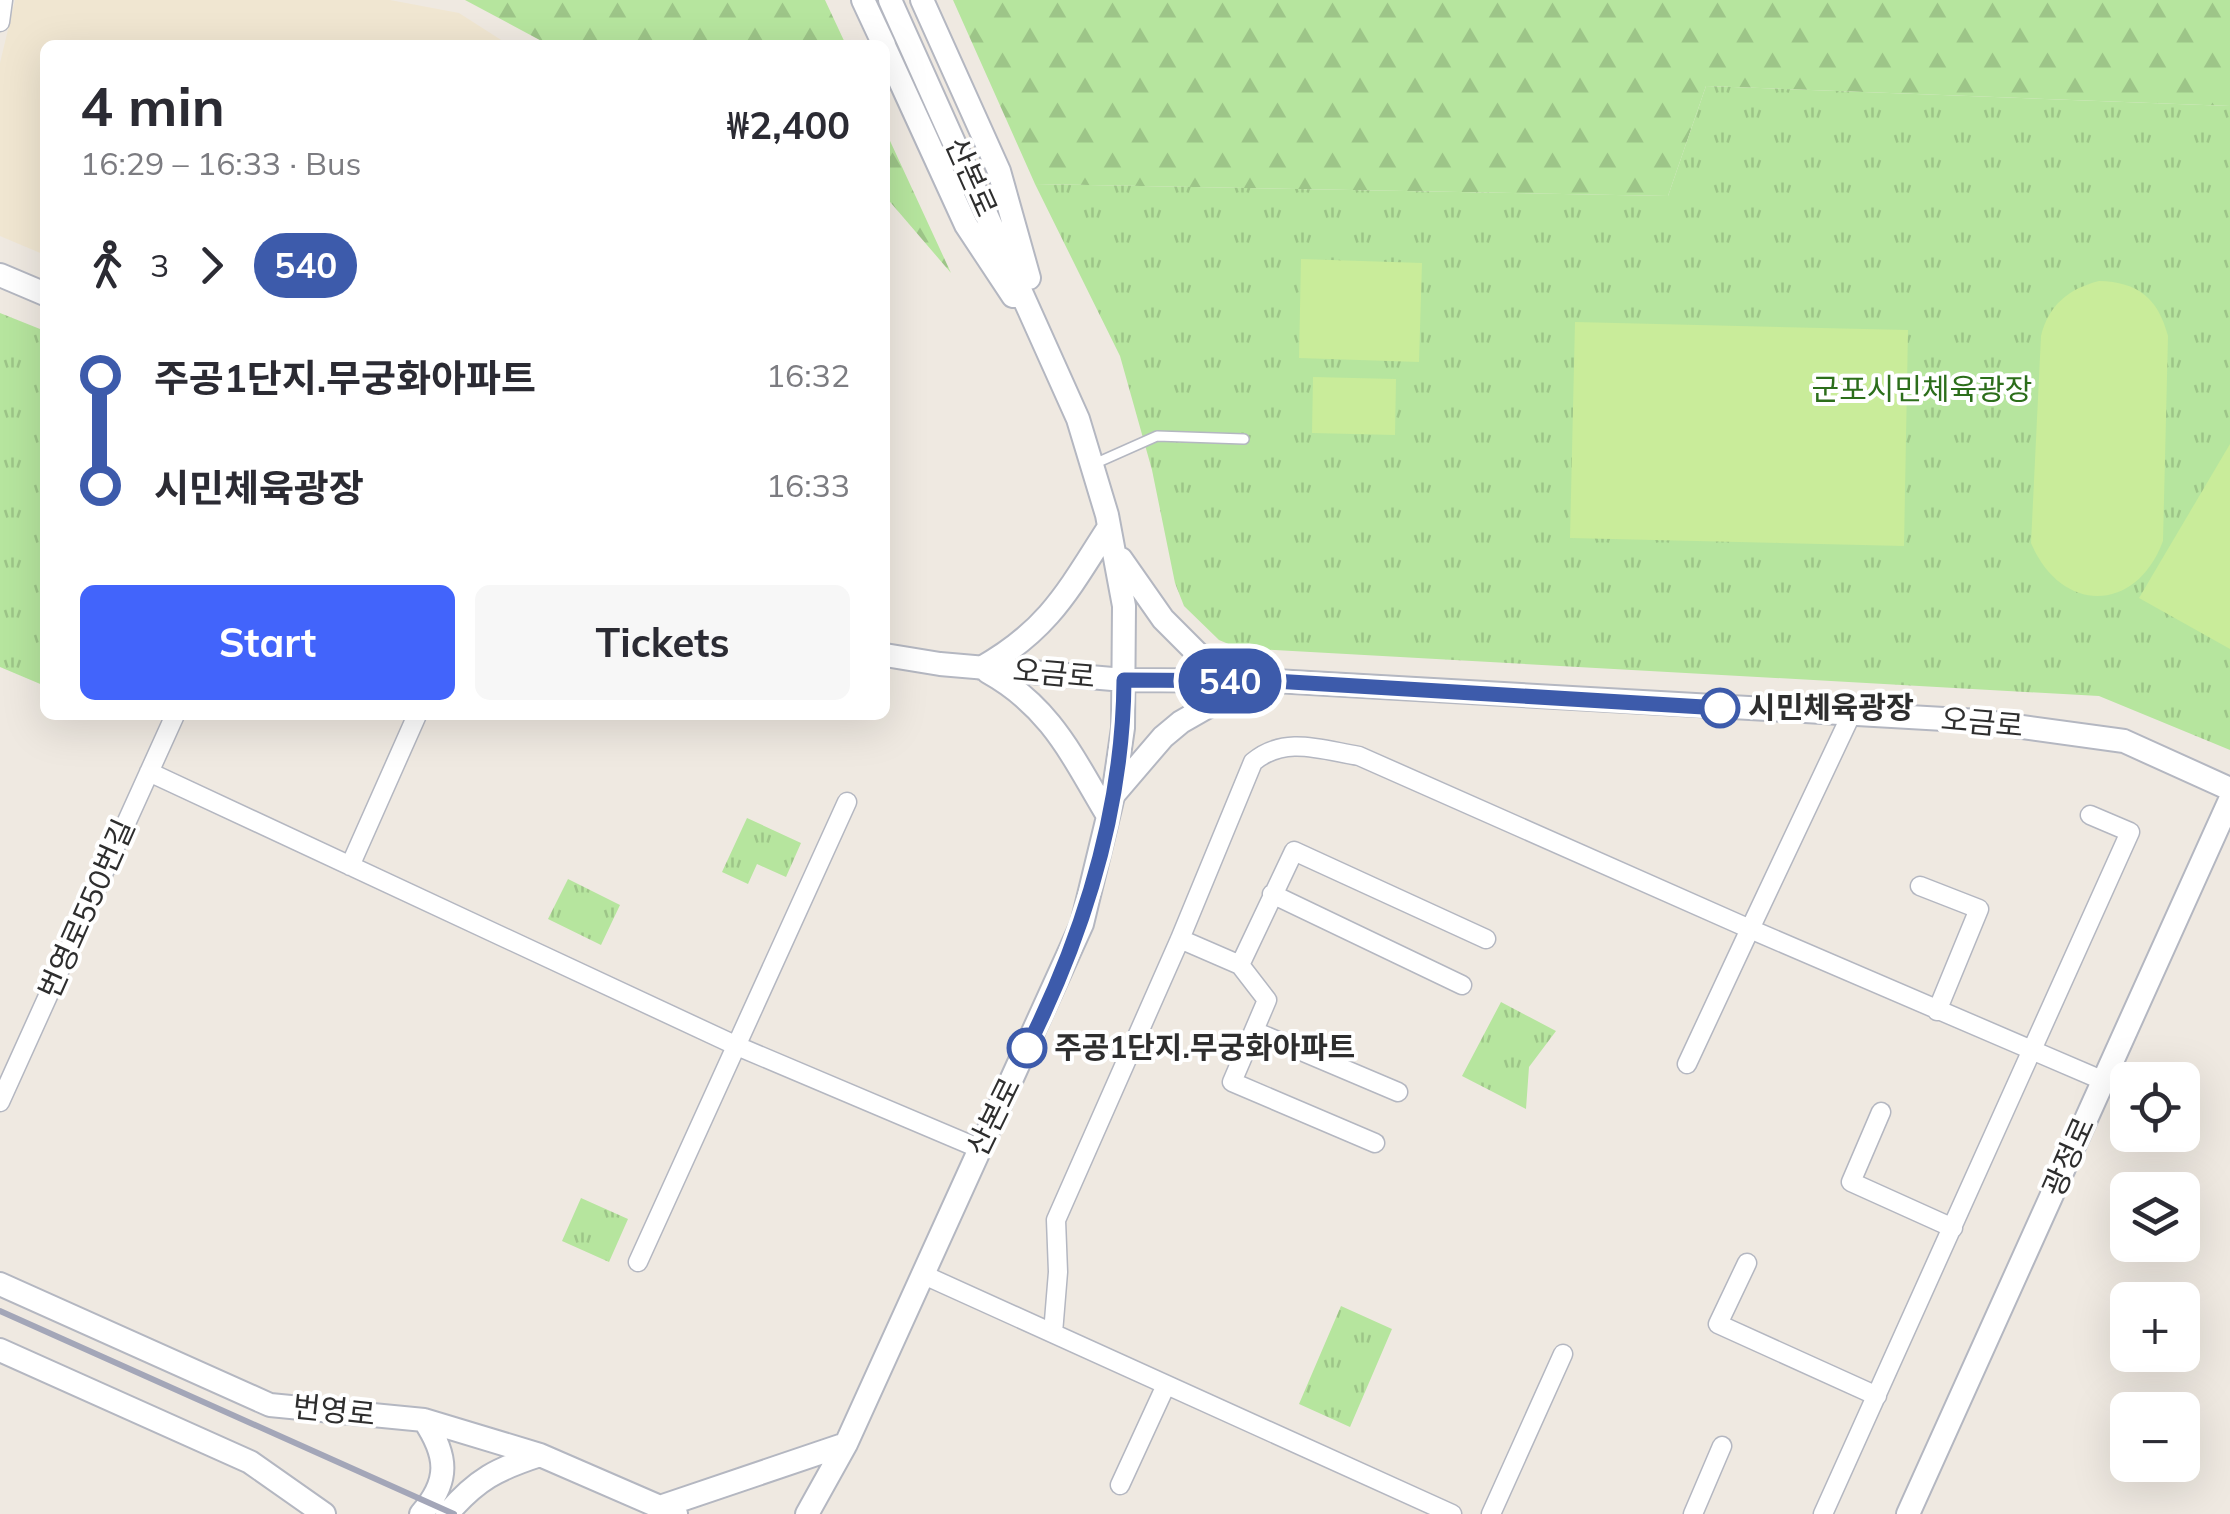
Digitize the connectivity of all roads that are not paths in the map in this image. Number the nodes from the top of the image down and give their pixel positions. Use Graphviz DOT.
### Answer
graph roads {
  1 [pos="3,0"];
  2 [pos="863,0"];
  3 [pos="890,0"];
  4 [pos="922,0"];
  5 [pos="0,22"];
  6 [pos="881,40"];
  7 [pos="890,59"];
  8 [pos="0,275"];
  9 [pos="40,292"];
  10 [pos="1051,353"];
  11 [pos="1244,439"];
  12 [pos="1092,465"];
  13 [pos="1111,538"];
  14 [pos="890,656"];
  15 [pos="980,668"];
  16 [pos="1124,680"];
  17 [pos="1225,680"];
  18 [pos="1253,681"];
  19 [pos="1851,715"];
  20 [pos="173,720"];
  21 [pos="416,720"];
  22 [pos="149,772"];
  23 [pos="2230,790"];
  24 [pos="2230,800"];
  25 [pos="847,802"];
  26 [pos="1110,806"];
  27 [pos="2090,816"];
  28 [pos="350,866"];
  29 [pos="1920,886"];
  30 [pos="1272,894"];
  31 [pos="1750,928"];
  32 [pos="1180,939"];
  33 [pos="1486,939"];
  34 [pos="1240,965"];
  35 [pos="1462,985"];
  36 [pos="1937,1011"];
  37 [pos="1254,1031"];
  38 [pos="737,1046"];
  39 [pos="2032,1052"];
  40 [pos="1687,1064"];
  41 [pos="2104,1080"];
  42 [pos="1398,1092"];
  43 [pos="0,1102"];
  44 [pos="1881,1112"];
  45 [pos="1375,1143"];
  46 [pos="978,1148"];
  47 [pos="1953,1228"];
  48 [pos="638,1262"];
  49 [pos="1747,1263"];
  50 [pos="924,1274"];
  51 [pos="0,1284"];
  52 [pos="1052,1333"];
  53 [pos="0,1350"];
  54 [pos="1563,1354"];
  55 [pos="1166,1384"];
  56 [pos="1877,1396"];
  57 [pos="424,1420"];
  58 [pos="846,1444"];
  59 [pos="1722,1446"];
  60 [pos="540,1454"];
  61 [pos="1120,1485"];
  62 [pos="664,1512"];
  63 [pos="324,1514"];
  64 [pos="421,1514"];
  65 [pos="447,1514"];
  66 [pos="808,1514"];
  67 [pos="1452,1514"];
  68 [pos="1491,1514"];
  69 [pos="1693,1514"];
  70 [pos="1823,1514"];
  71 [pos="1908,1514"];
  1 -- 5 [label="street"];
  2 -- 6 [label="street, 산본로"];
  3 -- 10 [label="street, 산본로"];
  4 -- 10 [label="street, 산본로"];
  7 -- 10 [label="street, 산본로"];
  8 -- 9 [label="street"];
  10 -- 12 [label="street, 산본로"];
  11 -- 12 [label="lane"];
  12 -- 13 [label="street, 산본로"];
  13 -- 15 [label="street"];
  13 -- 16 [label="street, 산본로"];
  13 -- 17 [label="street"];
  14 -- 15 [label="street, 오금로"];
  15 -- 16 [label="street, 오금로"];
  15 -- 26 [label="street"];
  16 -- 17 [label="street, 오금로"];
  16 -- 26 [label="street, 산본로"];
  17 -- 18 [label="street, 오금로"];
  18 -- 19 [label="street, 오금로"];
  18 -- 26 [label="street"];
  19 -- 23 [label="street, 오금로"];
  19 -- 31 [label="street"];
  20 -- 22 [label="street, 번영로550번길"];
  21 -- 28 [label="street"];
  22 -- 28 [label="street"];
  22 -- 43 [label="street, 번영로550번길"];
  24 -- 41 [label="street, 광정로"];
  25 -- 38 [label="street"];
  26 -- 46 [label="street, 산본로"];
  27 -- 39 [label="street"];
  28 -- 38 [label="street"];
  29 -- 36 [label="street"];
  30 -- 33 [label="street"];
  30 -- 34 [label="street"];
  30 -- 35 [label="street"];
  31 -- 32 [label="street"];
  31 -- 36 [label="street"];
  31 -- 40 [label="street"];
  32 -- 34 [label="street"];
  32 -- 52 [label="street"];
  34 -- 37 [label="street"];
  36 -- 39 [label="street"];
  37 -- 42 [label="street"];
  37 -- 45 [label="street"];
  38 -- 46 [label="street"];
  38 -- 48 [label="street"];
  39 -- 41 [label="street"];
  39 -- 47 [label="street"];
  41 -- 71 [label="street, 광정로"];
  44 -- 47 [label="street"];
  46 -- 50 [label="street, 산본로"];
  47 -- 56 [label="street"];
  49 -- 56 [label="street"];
  50 -- 52 [label="street"];
  50 -- 58 [label="street, 산본로"];
  51 -- 57 [label="street, 번영로"];
  52 -- 55 [label="street"];
  53 -- 63 [label="street"];
  54 -- 68 [label="street"];
  55 -- 61 [label="street"];
  55 -- 67 [label="street"];
  56 -- 70 [label="street"];
  57 -- 60 [label="street, 번영로"];
  57 -- 64 [label="street"];
  58 -- 62 [label="street"];
  58 -- 66 [label="street, 산본로"];
  59 -- 69 [label="street"];
  60 -- 62 [label="street, 번영로"];
  60 -- 65 [label="street"];
}
